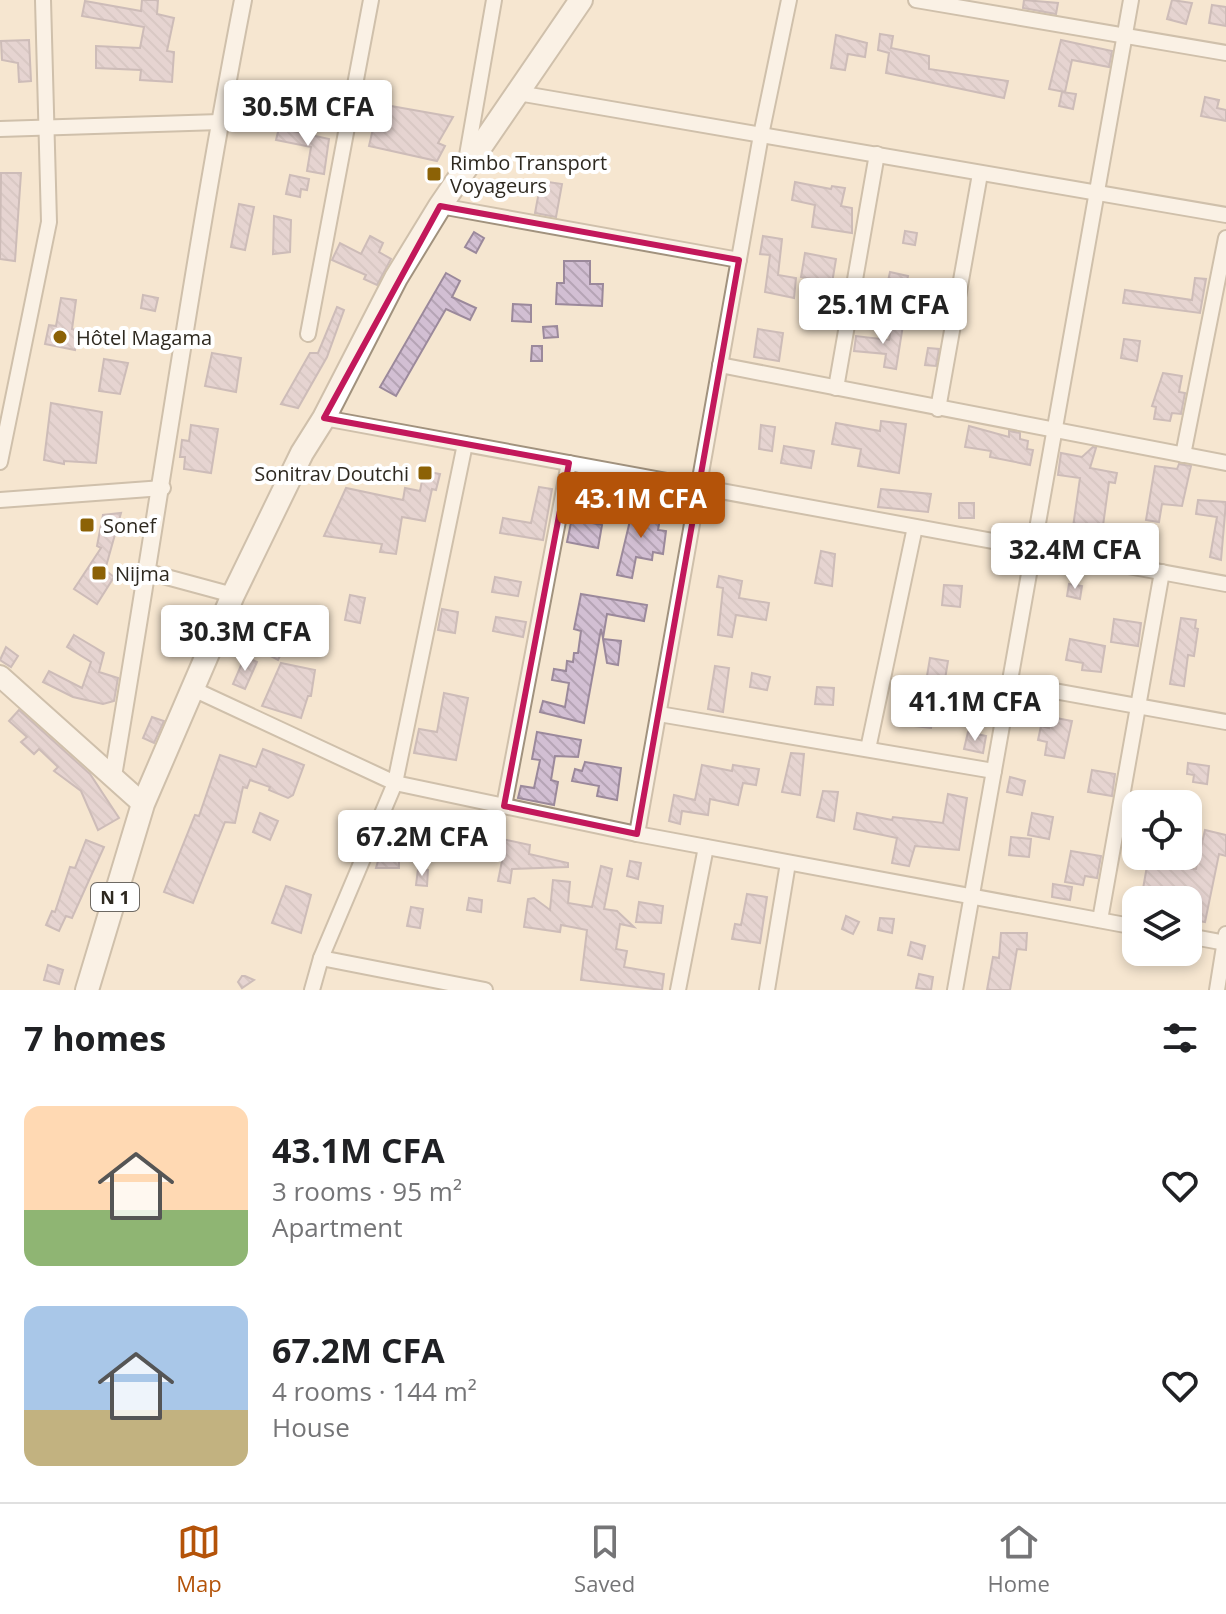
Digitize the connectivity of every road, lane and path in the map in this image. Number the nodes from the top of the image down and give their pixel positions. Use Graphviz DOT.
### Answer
graph roads {
  1 [pos="43,0"];
  2 [pos="243,0"];
  3 [pos="371,0"];
  4 [pos="494,0"];
  5 [pos="581,0"];
  6 [pos="789,0"];
  7 [pos="916,0"];
  8 [pos="1131,0"];
  9 [pos="1125,36"];
  10 [pos="1226,53"];
  11 [pos="518,93"];
  12 [pos="220,122"];
  13 [pos="48,127"];
  14 [pos="0,129"];
  15 [pos="761,135"];
  16 [pos="877,154"];
  17 [pos="465,170"];
  18 [pos="980,174"];
  19 [pos="1097,193"];
  20 [pos="440,206"];
  21 [pos="1226,215"];
  22 [pos="1226,238"];
  23 [pos="739,260"];
  24 [pos="308,334"];
  25 [pos="720,365"];
  26 [pos="836,388"];
  27 [pos="938,409"];
  28 [pos="324,418"];
  29 [pos="1055,430"];
  30 [pos="465,444"];
  31 [pos="1183,455"];
  32 [pos="0,462"];
  33 [pos="569,463"];
  34 [pos="1226,463"];
  35 [pos="699,487"];
  36 [pos="163,488"];
  37 [pos="0,500"];
  38 [pos="915,527"];
  39 [pos="1034,549"];
  40 [pos="148,572"];
  41 [pos="1162,572"];
  42 [pos="1226,584"];
  43 [pos="233,595"];
  44 [pos="0,676"];
  45 [pos="1010,683"];
  46 [pos="191,688"];
  47 [pos="1139,706"];
  48 [pos="659,714"];
  49 [pos="1226,722"];
  50 [pos="868,749"];
  51 [pos="994,771"];
  52 [pos="113,776"];
  53 [pos="395,783"];
  54 [pos="143,804"];
  55 [pos="504,806"];
  56 [pos="637,834"];
  57 [pos="706,847"];
  58 [pos="788,863"];
  59 [pos="971,896"];
  60 [pos="1100,920"];
  61 [pos="1122,924"];
  62 [pos="1202,937"];
  63 [pos="1226,940"];
  64 [pos="321,958"];
  65 [pos="87,990"];
  66 [pos="312,990"];
  67 [pos="485,990"];
  68 [pos="678,990"];
  69 [pos="767,990"];
  70 [pos="955,990"];
  71 [pos="1217,990"];
  1 -- 13 [label="street"];
  2 -- 12 [label="street"];
  3 -- 24 [label="street"];
  4 -- 17 [label="street"];
  5 -- 11 [label="highway"];
  6 -- 15 [label="street"];
  7 -- 9 [label="street"];
  8 -- 9 [label="street"];
  9 -- 10 [label="street"];
  9 -- 19 [label="street"];
  11 -- 15 [label="street"];
  11 -- 17 [label="highway"];
  12 -- 13 [label="street"];
  12 -- 36 [label="street"];
  13 -- 14 [label="street"];
  13 -- 32 [label="street"];
  15 -- 16 [label="street"];
  15 -- 23 [label="street"];
  16 -- 18 [label="street"];
  16 -- 26 [label="street"];
  17 -- 20 [label="highway"];
  18 -- 19 [label="street"];
  18 -- 27 [label="street"];
  19 -- 21 [label="street"];
  19 -- 29 [label="street"];
  20 -- 23 [label="street"];
  20 -- 28 [label="highway"];
  22 -- 31 [label="street"];
  23 -- 25 [label="street"];
  25 -- 26 [label="street"];
  25 -- 35 [label="street"];
  26 -- 27 [label="street"];
  27 -- 29 [label="street"];
  28 -- 30 [label="street"];
  28 -- 43 [label="highway"];
  29 -- 31 [label="street"];
  29 -- 39 [label="street"];
  30 -- 33 [label="street"];
  30 -- 53 [label="street"];
  31 -- 34 [label="street"];
  33 -- 35 [label="street"];
  33 -- 55 [label="street"];
  35 -- 38 [label="street"];
  35 -- 48 [label="street"];
  36 -- 37 [label="street"];
  36 -- 40 [label="street"];
  38 -- 39 [label="street"];
  38 -- 50 [label="street"];
  39 -- 41 [label="street"];
  39 -- 45 [label="street"];
  40 -- 43 [label="street"];
  40 -- 52 [label="street"];
  41 -- 42 [label="street"];
  41 -- 47 [label="street"];
  43 -- 46 [label="highway"];
  44 -- 52 [label="main road"];
  45 -- 47 [label="street"];
  45 -- 51 [label="street"];
  46 -- 53 [label="street"];
  46 -- 54 [label="highway"];
  47 -- 49 [label="street"];
  47 -- 60 [label="street"];
  48 -- 50 [label="street"];
  48 -- 56 [label="street"];
  50 -- 51 [label="street"];
  51 -- 59 [label="street"];
  52 -- 54 [label="main road"];
  53 -- 55 [label="street"];
  53 -- 64 [label="street"];
  54 -- 65 [label="highway, N 1"];
  55 -- 56 [label="street"];
  56 -- 57 [label="street"];
  57 -- 58 [label="street"];
  57 -- 68 [label="street"];
  58 -- 59 [label="street"];
  58 -- 69 [label="street"];
  59 -- 60 [label="street"];
  59 -- 70 [label="street"];
  60 -- 61 [label="street"];
  62 -- 63 [label="street"];
  63 -- 71 [label="street"];
  64 -- 66 [label="street"];
  64 -- 67 [label="street"];
}
